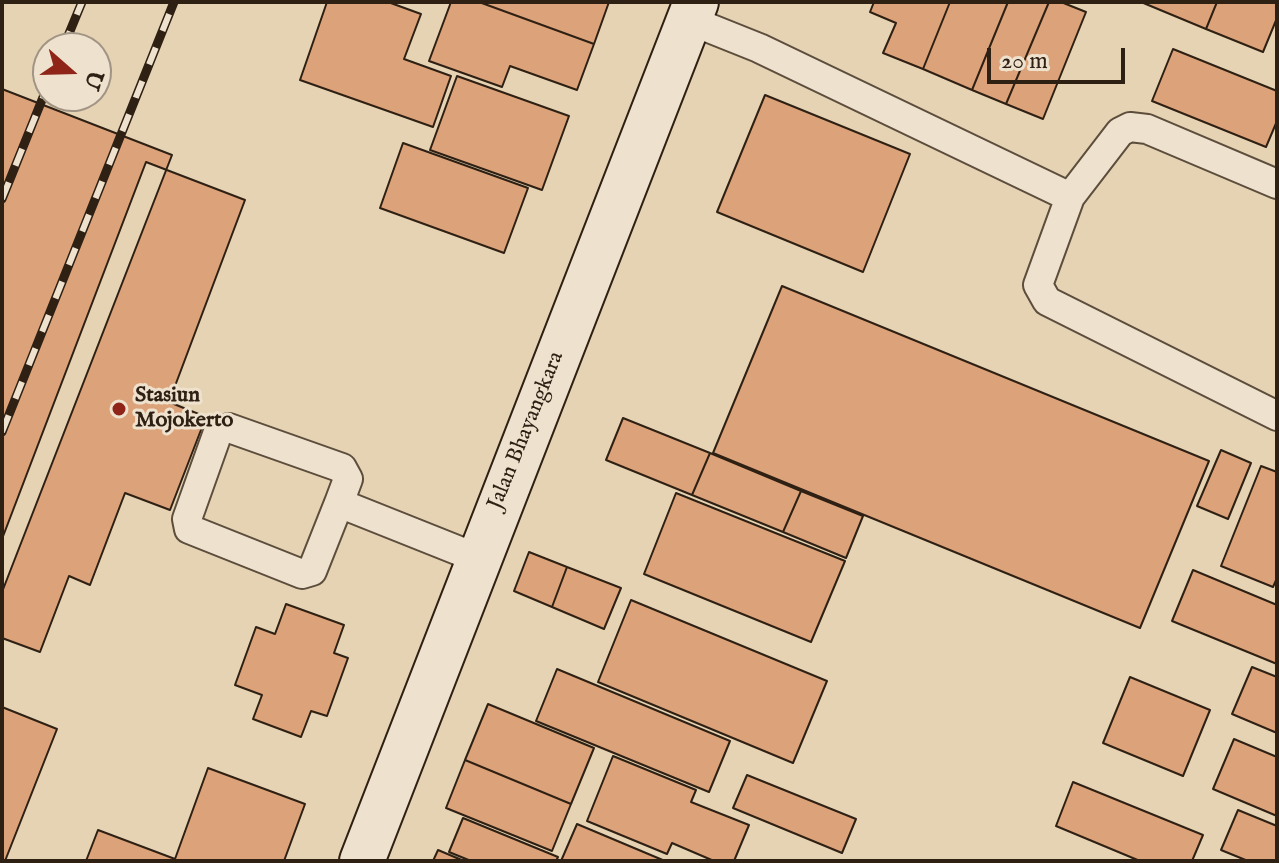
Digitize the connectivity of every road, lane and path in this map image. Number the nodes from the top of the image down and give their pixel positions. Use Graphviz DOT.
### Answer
graph roads {
  1 [pos="693,11"];
  2 [pos="1277,184"];
  3 [pos="1070,197"];
  4 [pos="1277,416"];
  5 [pos="339,503"];
  6 [pos="477,558"];
  7 [pos="362,861"];
  1 -- 3 [label="lane"];
  1 -- 6 [label="main road, Jalan Bhayangkara"];
  2 -- 3 [label="lane"];
  3 -- 4 [label="lane"];
  5 -- 5 [label="lane"];
  5 -- 6 [label="lane"];
  6 -- 7 [label="main road, Jalan Bhayangkara"];
}
